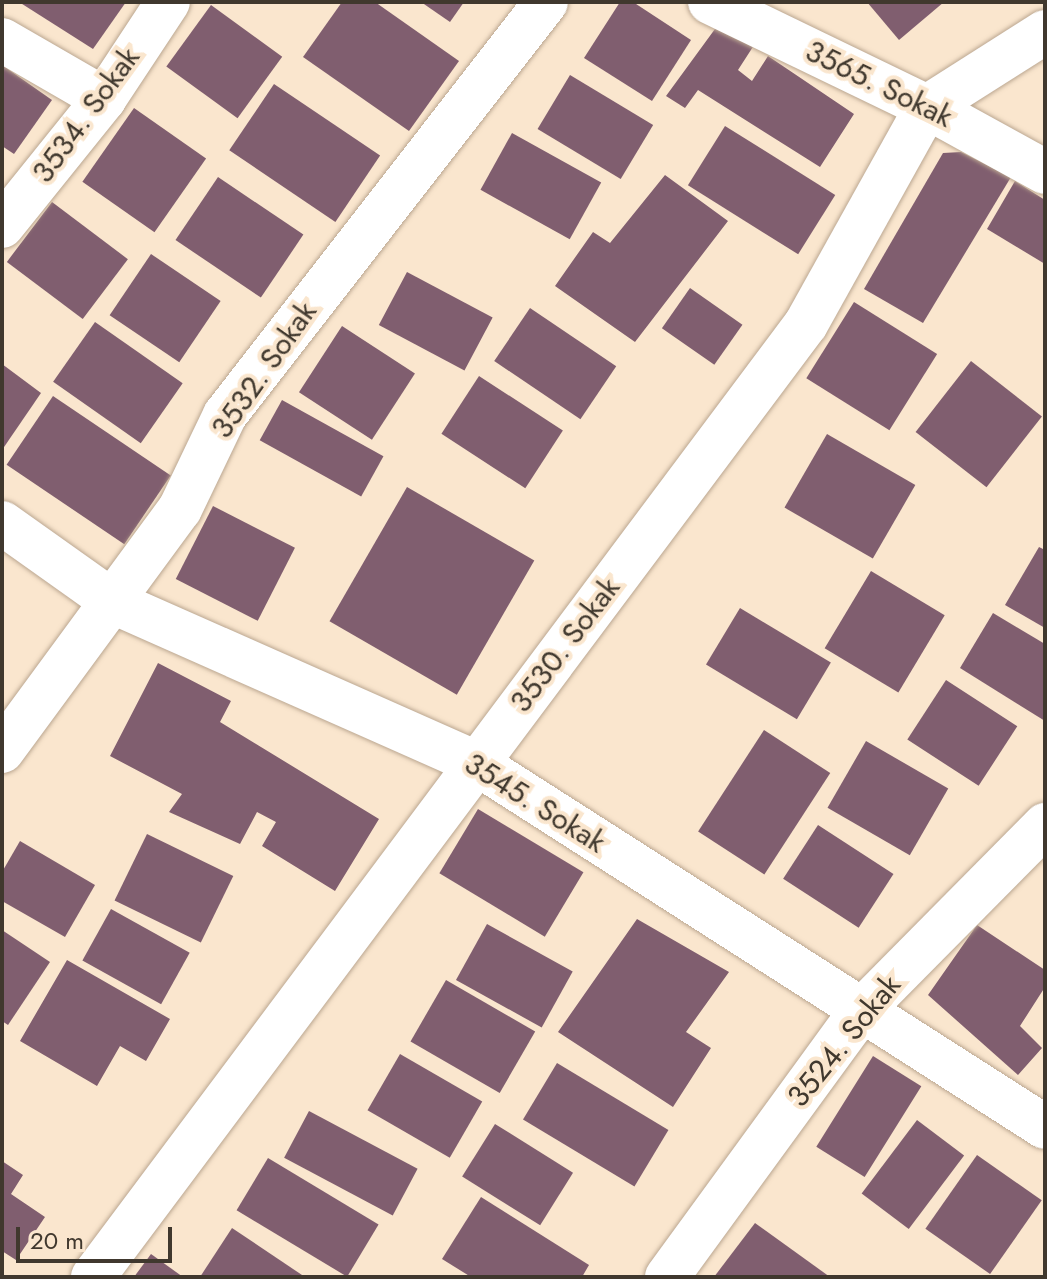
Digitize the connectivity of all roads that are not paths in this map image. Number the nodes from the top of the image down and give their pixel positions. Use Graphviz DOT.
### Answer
graph roads {
  1 [pos="168,2"];
  2 [pos="546,2"];
  3 [pos="724,5"];
  4 [pos="1045,32"];
  5 [pos="2,40"];
  6 [pos="104,99"];
  7 [pos="927,107"];
  8 [pos="1045,172"];
  9 [pos="2,226"];
  10 [pos="2,523"];
  11 [pos="113,602"];
  12 [pos="2,751"];
  13 [pos="476,763"];
  14 [pos="1045,825"];
  15 [pos="861,1011"];
  16 [pos="1045,1127"];
  17 [pos="93,1277"];
  18 [pos="667,1277"];
  1 -- 6 [label="street, 3534. Sokak"];
  2 -- 11 [label="street, 3532. Sokak"];
  3 -- 7 [label="street, 3565. Sokak"];
  4 -- 7 [label="street, 3530. Sokak"];
  5 -- 6 [label="street"];
  6 -- 9 [label="street, 3534. Sokak"];
  7 -- 8 [label="street, 3565. Sokak"];
  7 -- 13 [label="street, 3530. Sokak"];
  10 -- 11 [label="street, 3545. Sokak"];
  11 -- 12 [label="street, 3532. Sokak"];
  11 -- 13 [label="street, 3545. Sokak"];
  13 -- 15 [label="street, 3545. Sokak"];
  13 -- 17 [label="street, 3530. Sokak"];
  14 -- 15 [label="street, 3524. Sokak"];
  15 -- 16 [label="street, 3545. Sokak"];
  15 -- 18 [label="street, 3524. Sokak"];
}
